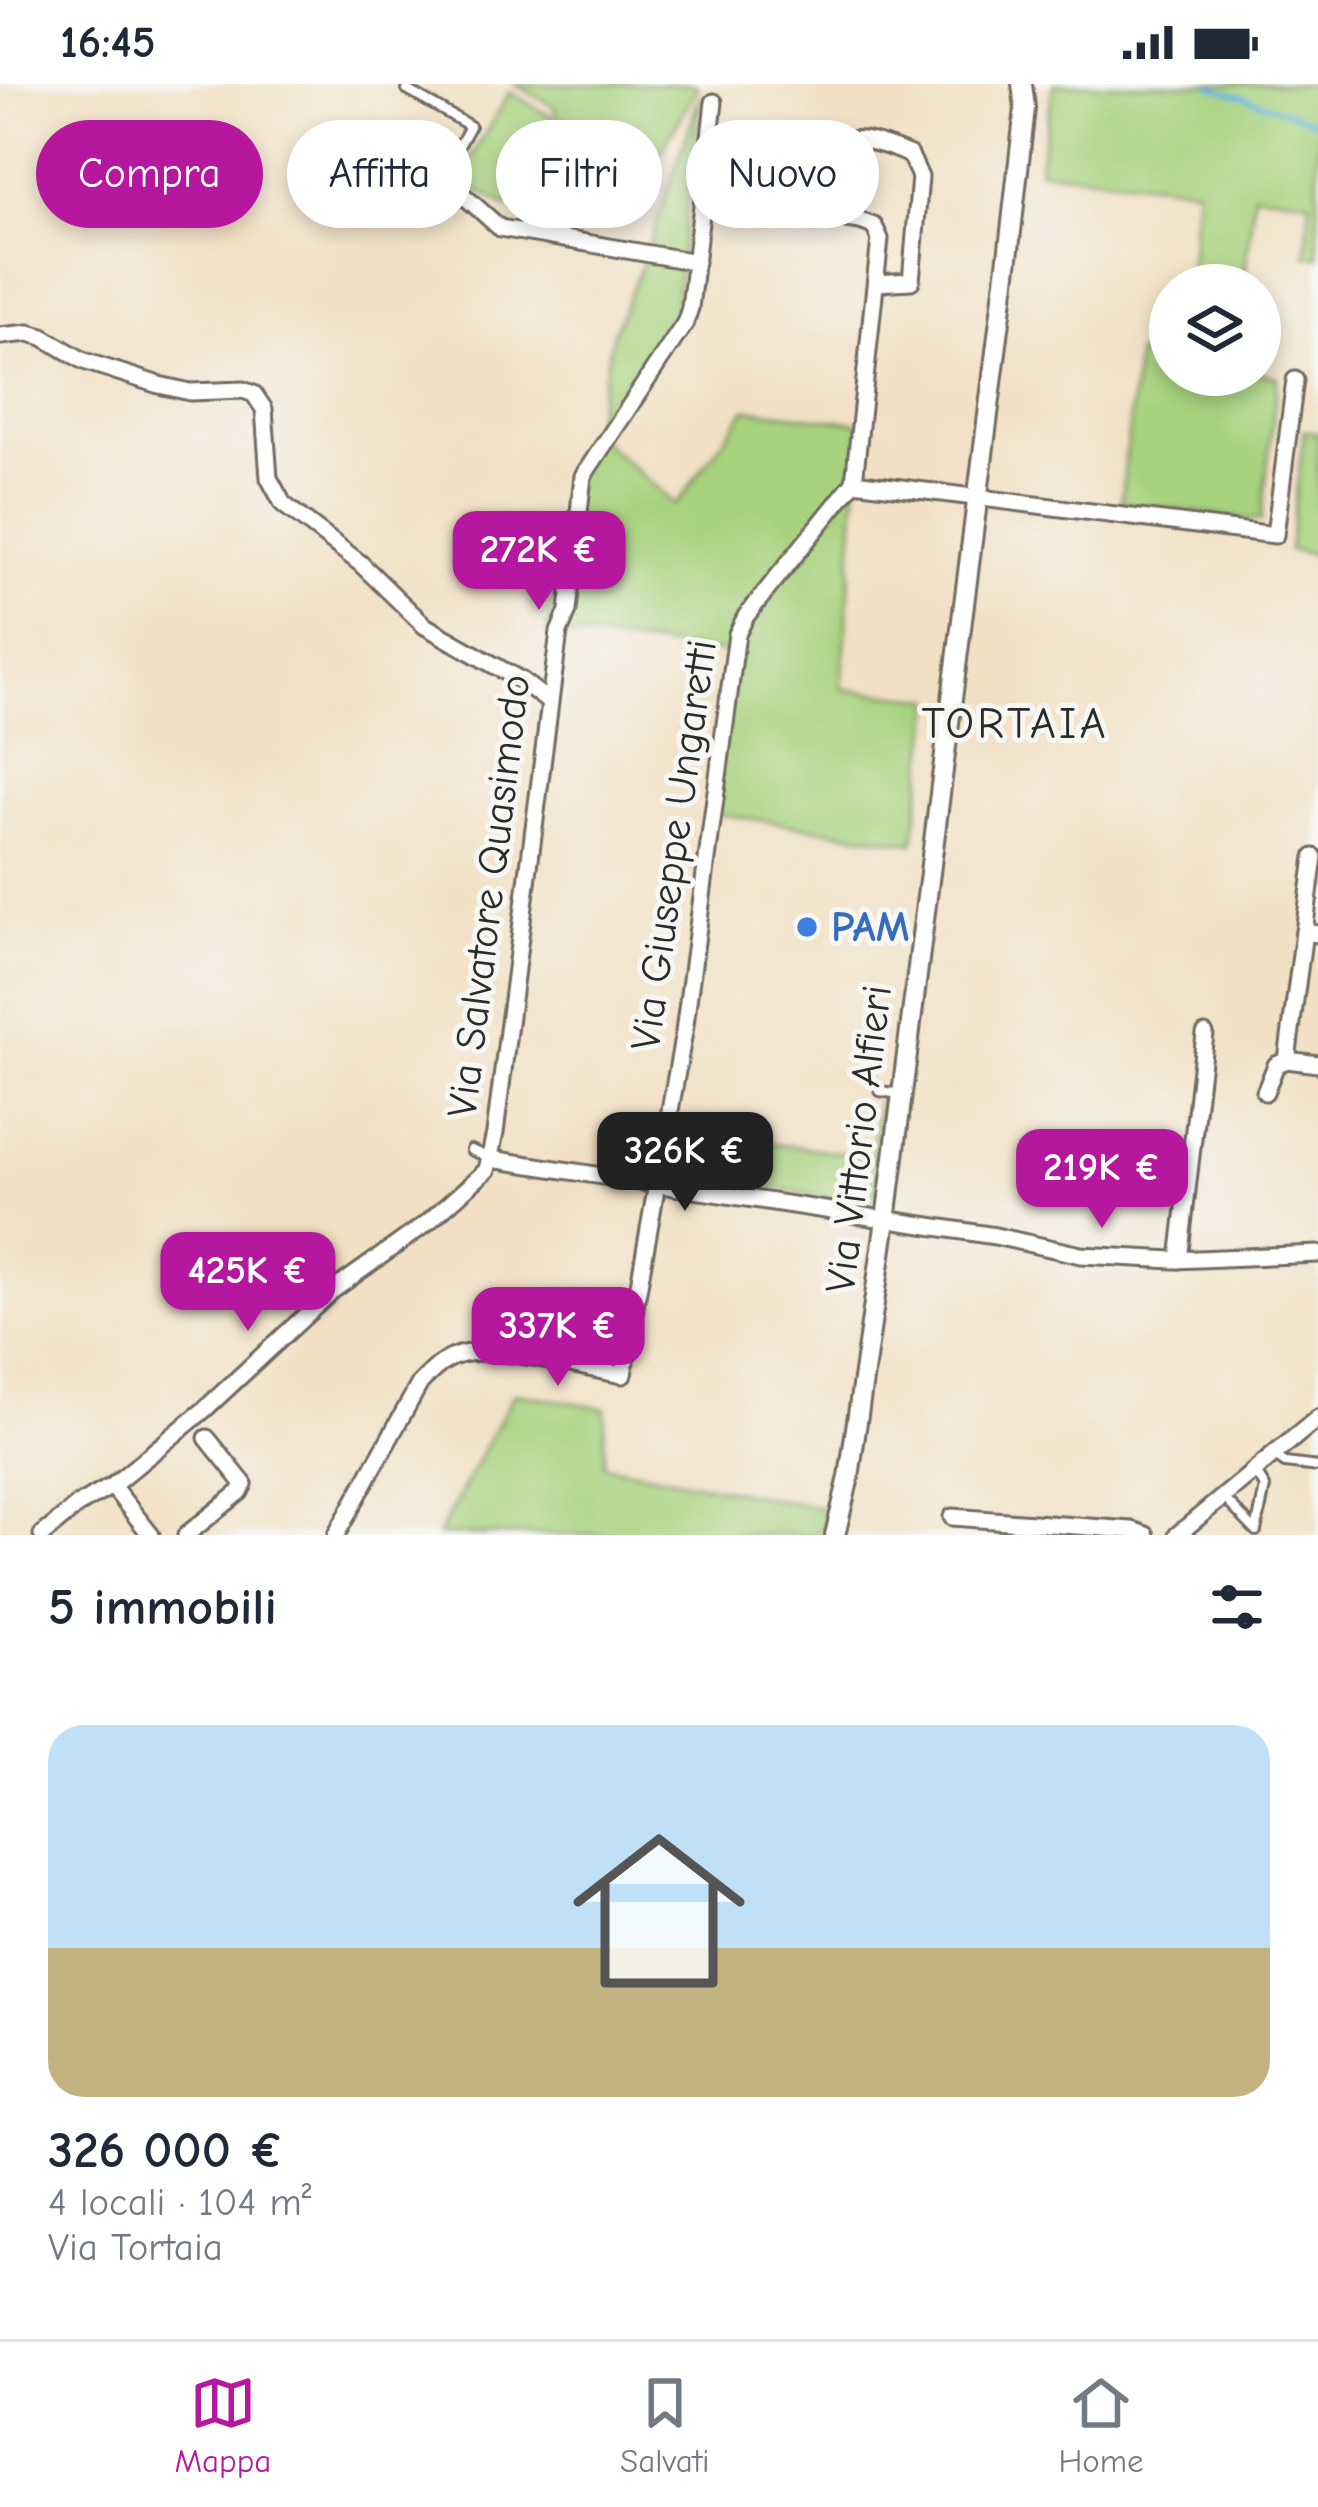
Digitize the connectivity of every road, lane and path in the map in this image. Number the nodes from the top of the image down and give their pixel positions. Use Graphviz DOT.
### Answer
graph roads {
  1 [pos="1022,84"];
  2 [pos="1037,84"];
  3 [pos="407,90"];
  4 [pos="714,102"];
  5 [pos="1025,108"];
  6 [pos="460,120"];
  7 [pos="712,120"];
  8 [pos="879,142"];
  9 [pos="472,203"];
  10 [pos="701,228"];
  11 [pos="875,228"];
  12 [pos="696,262"];
  13 [pos="876,283"];
  14 [pos="0,336"];
  15 [pos="1295,380"];
  16 [pos="854,482"];
  17 [pos="979,497"];
  18 [pos="549,702"];
  19 [pos="1313,857"];
  20 [pos="1311,933"];
  21 [pos="1205,1034"];
  22 [pos="1287,1060"];
  23 [pos="1318,1064"];
  24 [pos="880,1091"];
  25 [pos="1264,1092"];
  26 [pos="901,1094"];
  27 [pos="471,1150"];
  28 [pos="491,1159"];
  29 [pos="658,1184"];
  30 [pos="886,1220"];
  31 [pos="1318,1254"];
  32 [pos="1179,1260"];
  33 [pos="1318,1418"];
  34 [pos="207,1438"];
  35 [pos="1273,1455"];
  36 [pos="1318,1467"];
  37 [pos="1254,1470"];
  38 [pos="112,1486"];
  39 [pos="1223,1497"];
  40 [pos="952,1517"];
  41 [pos="1258,1533"];
  42 [pos="42,1535"];
  43 [pos="151,1535"];
  44 [pos="186,1535"];
  45 [pos="336,1535"];
  46 [pos="835,1535"];
  47 [pos="1146,1535"];
  48 [pos="1177,1535"];
  1 -- 5 [label="street, Via Vittorio Alfieri"];
  2 -- 5 [label="street, Via Vittorio Alfieri"];
  3 -- 6 [label="lane"];
  4 -- 7 [label="street, Via Salvatore Quasimodo"];
  5 -- 17 [label="street, Via Vittorio Alfieri"];
  8 -- 13 [label="street"];
  9 -- 12 [label="street"];
  10 -- 12 [label="street, Via Salvatore Quasimodo"];
  11 -- 13 [label="street"];
  12 -- 18 [label="street, Via Salvatore Quasimodo"];
  13 -- 16 [label="street"];
  14 -- 18 [label="street"];
  15 -- 17 [label="street"];
  16 -- 17 [label="street"];
  16 -- 29 [label="street, Via Giuseppe Ungaretti"];
  17 -- 26 [label="street, Via Vittorio Alfieri"];
  18 -- 28 [label="street, Via Salvatore Quasimodo"];
  19 -- 20 [label="street"];
  20 -- 22 [label="street"];
  21 -- 32 [label="street"];
  22 -- 23 [label="street"];
  22 -- 25 [label="street"];
  24 -- 26 [label="lane"];
  26 -- 30 [label="street, Via Vittorio Alfieri"];
  27 -- 28 [label="lane"];
  28 -- 29 [label="street"];
  28 -- 38 [label="street"];
  29 -- 30 [label="street"];
  29 -- 45 [label="street, Via Giuseppe Ungaretti"];
  30 -- 32 [label="street"];
  30 -- 46 [label="street, Via Vittorio Alfieri"];
  31 -- 32 [label="street"];
  33 -- 35 [label="street"];
  34 -- 44 [label="street"];
  35 -- 36 [label="lane"];
  35 -- 37 [label="street"];
  37 -- 39 [label="street"];
  37 -- 41 [label="lane"];
  38 -- 42 [label="street"];
  38 -- 43 [label="street"];
  39 -- 41 [label="lane"];
  39 -- 48 [label="street"];
  40 -- 47 [label="street"];
}
